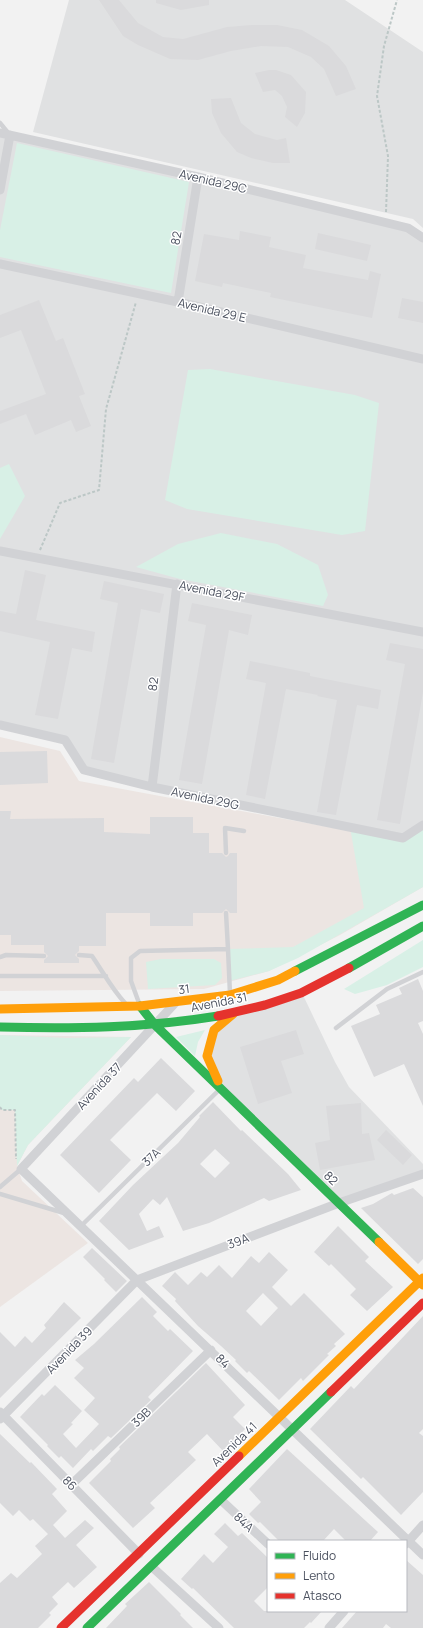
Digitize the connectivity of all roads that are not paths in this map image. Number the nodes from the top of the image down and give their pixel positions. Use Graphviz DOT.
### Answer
graph roads {
  1 [pos="0,123"];
  2 [pos="0,133"];
  3 [pos="10,135"];
  4 [pos="198,178"];
  5 [pos="0,190"];
  6 [pos="423,238"];
  7 [pos="0,264"];
  8 [pos="178,302"];
  9 [pos="423,359"];
  10 [pos="0,551"];
  11 [pos="177,584"];
  12 [pos="423,632"];
  13 [pos="0,725"];
  14 [pos="152,787"];
  15 [pos="423,825"];
  16 [pos="244,831"];
  17 [pos="226,853"];
  18 [pos="423,905"];
  19 [pos="226,913"];
  20 [pos="423,926"];
  21 [pos="228,949"];
  22 [pos="79,955"];
  23 [pos="44,956"];
  24 [pos="0,957"];
  25 [pos="423,972"];
  26 [pos="0,976"];
  27 [pos="106,976"];
  28 [pos="230,995"];
  29 [pos="176,1002"];
  30 [pos="140,1006"];
  31 [pos="130,1007"];
  32 [pos="0,1009"];
  33 [pos="233,1014"];
  34 [pos="155,1025"];
  35 [pos="0,1027"];
  36 [pos="336,1028"];
  37 [pos="221,1088"];
  38 [pos="21,1169"];
  39 [pos="423,1174"];
  40 [pos="0,1187"];
  41 [pos="0,1194"];
  42 [pos="339,1203"];
  43 [pos="69,1215"];
  44 [pos="81,1226"];
  45 [pos="137,1280"];
  46 [pos="422,1281"];
  47 [pos="423,1303"];
  48 [pos="211,1350"];
  49 [pos="1,1416"];
  50 [pos="280,1416"];
  51 [pos="294,1429"];
  52 [pos="72,1484"];
  53 [pos="221,1500"];
  54 [pos="423,1526"];
  55 [pos="405,1540"];
  56 [pos="407,1542"];
  57 [pos="267,1543"];
  58 [pos="139,1554"];
  59 [pos="423,1555"];
  60 [pos="151,1566"];
  61 [pos="341,1612"];
  62 [pos="61,1628"];
  63 [pos="87,1628"];
  64 [pos="219,1628"];
  65 [pos="329,1628"];
  1 -- 3 [label="lane"];
  2 -- 3 [label="street, Avenida 29C"];
  3 -- 4 [label="street, Avenida 29C"];
  3 -- 5 [label="street"];
  4 -- 6 [label="street, Avenida 29C"];
  4 -- 8 [label="street, 82"];
  7 -- 8 [label="street, Avenida 29 E"];
  8 -- 9 [label="street, Avenida 29 E"];
  10 -- 11 [label="street, Avenida 29F"];
  11 -- 12 [label="street, Avenida 29F"];
  11 -- 14 [label="street, 82"];
  13 -- 14 [label="street, Avenida 29G"];
  14 -- 15 [label="street, Avenida 29G"];
  16 -- 17 [label="lane"];
  18 -- 28 [label="main road, Avenida 31"];
  19 -- 21 [label="lane"];
  20 -- 33 [label="main road, Avenida 31"];
  21 -- 28 [label="lane"];
  21 -- 30 [label="lane"];
  22 -- 27 [label="lane"];
  23 -- 24 [label="lane"];
  25 -- 36 [label="lane"];
  26 -- 27 [label="lane"];
  27 -- 31 [label="lane"];
  28 -- 29 [label="main road, 31"];
  29 -- 30 [label="main road, 31"];
  29 -- 34 [label="street, Avenida 37"];
  30 -- 31 [label="main road"];
  30 -- 34 [label="main road, 82"];
  31 -- 32 [label="main road"];
  33 -- 34 [label="main road, Avenida 31"];
  33 -- 37 [label="main road, 82"];
  34 -- 35 [label="main road, Avenida 31"];
  34 -- 37 [label="main road, 82"];
  34 -- 38 [label="street, Avenida 37"];
  37 -- 42 [label="main road, 82"];
  37 -- 44 [label="lane, 37A"];
  38 -- 40 [label="lane"];
  38 -- 43 [label="street, 84"];
  39 -- 42 [label="street, 39A"];
  41 -- 43 [label="lane"];
  42 -- 45 [label="street, 39A"];
  42 -- 46 [label="main road, 82"];
  43 -- 44 [label="street, 84"];
  44 -- 45 [label="street, 84"];
  45 -- 48 [label="street, 84"];
  45 -- 49 [label="street, Avenida 39"];
  46 -- 50 [label="main road, Avenida 41"];
  47 -- 51 [label="main road"];
  48 -- 50 [label="street, 84"];
  48 -- 52 [label="street, 39B"];
  49 -- 52 [label="street, 86"];
  50 -- 51 [label="street, 84"];
  50 -- 58 [label="main road, Avenida 41"];
  51 -- 53 [label="main road"];
  51 -- 55 [label="street, 84"];
  52 -- 58 [label="street, 86"];
  53 -- 57 [label="street, 84A"];
  53 -- 60 [label="main road"];
  54 -- 56 [label="street"];
  56 -- 59 [label="street, 84"];
  58 -- 62 [label="main road, Avenida 41"];
  60 -- 63 [label="main road"];
  60 -- 64 [label="street"];
  61 -- 65 [label="street"];
}
